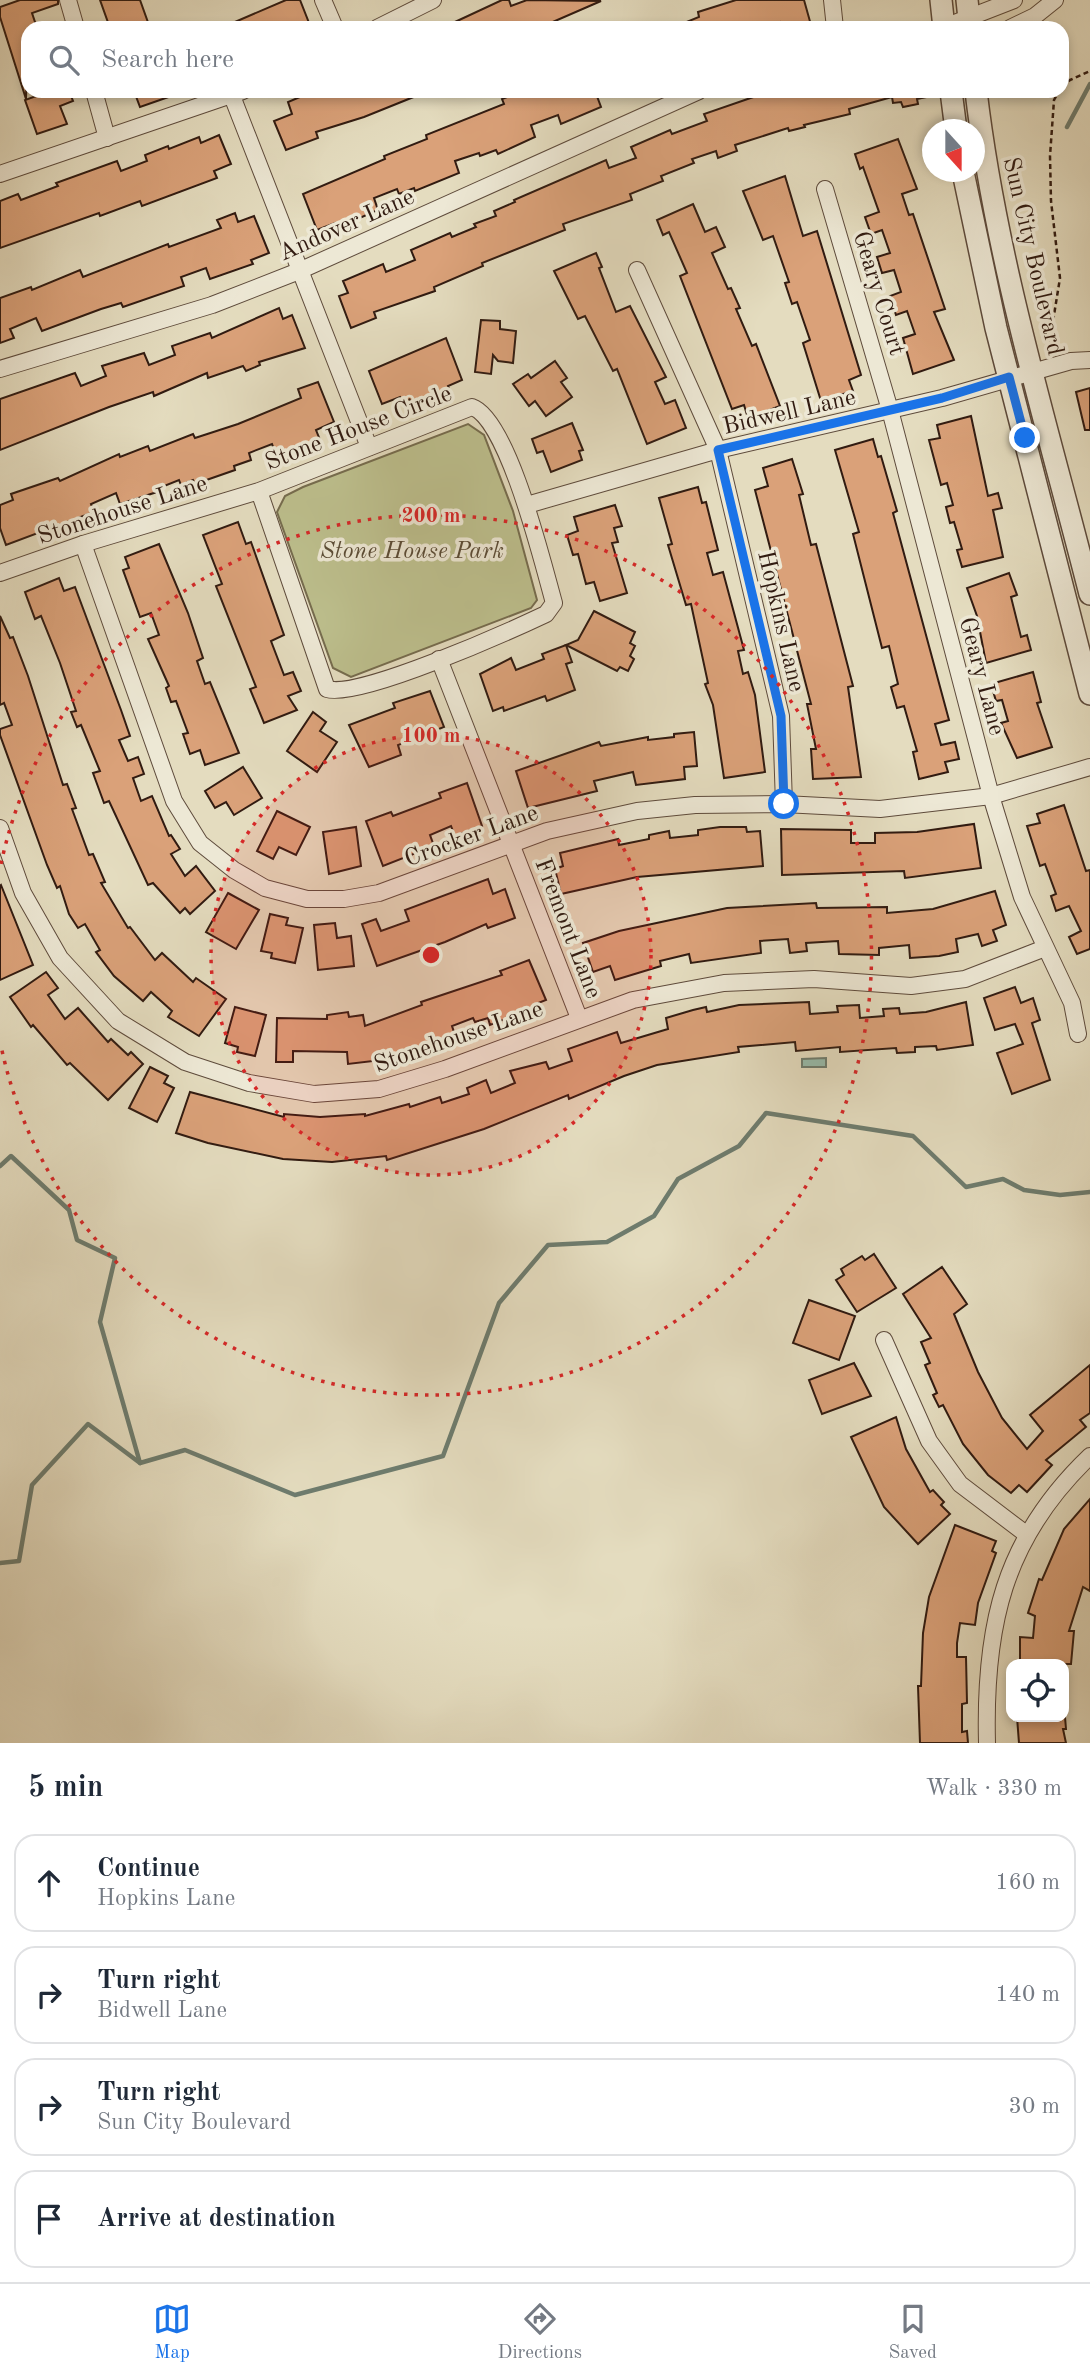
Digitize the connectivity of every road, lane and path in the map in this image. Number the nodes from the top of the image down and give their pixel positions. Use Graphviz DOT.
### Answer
graph roads {
  1 [pos="68,0"];
  2 [pos="323,0"];
  3 [pos="433,0"];
  4 [pos="832,0"];
  5 [pos="941,0"];
  6 [pos="1014,0"];
  7 [pos="1055,0"];
  8 [pos="968,15"];
  9 [pos="74,21"];
  10 [pos="332,21"];
  11 [pos="391,21"];
  12 [pos="834,21"];
  13 [pos="942,21"];
  14 [pos="1025,21"];
  15 [pos="1090,71"];
  16 [pos="1069,81"];
  17 [pos="96,98"];
  18 [pos="225,98"];
  19 [pos="238,98"];
  20 [pos="683,98"];
  21 [pos="952,98"];
  22 [pos="977,98"];
  23 [pos="1056,98"];
  24 [pos="955,119"];
  25 [pos="107,138"];
  26 [pos="0,174"];
  27 [pos="966,182"];
  28 [pos="825,189"];
  29 [pos="637,270"];
  30 [pos="299,271"];
  31 [pos="1049,346"];
  32 [pos="1090,360"];
  33 [pos="0,369"];
  34 [pos="1021,374"];
  35 [pos="890,410"];
  36 [pos="369,447"];
  37 [pos="718,450"];
  38 [pos="259,491"];
  39 [pos="527,505"];
  40 [pos="83,544"];
  41 [pos="0,573"];
  42 [pos="1090,594"];
  43 [pos="439,659"];
  44 [pos="1090,694"];
  45 [pos="1090,767"];
  46 [pos="991,796"];
  47 [pos="784,804"];
  48 [pos="0,828"];
  49 [pos="512,843"];
  50 [pos="1045,948"];
  51 [pos="579,1018"];
  52 [pos="1078,1034"];
  53 [pos="884,1340"];
  54 [pos="1090,1456"];
  55 [pos="1026,1534"];
  56 [pos="987,1743"];
  1 -- 9 [label="street"];
  2 -- 10 [label="street"];
  3 -- 11 [label="street"];
  4 -- 12 [label="street"];
  5 -- 13 [label="street"];
  6 -- 8 [label="street"];
  7 -- 14 [label="street"];
  15 -- 16 [label="path"];
  17 -- 25 [label="street"];
  18 -- 25 [label="street"];
  19 -- 30 [label="street"];
  20 -- 30 [label="street, Andover Lane"];
  21 -- 24 [label="street"];
  22 -- 34 [label="street, Sun City Boulevard"];
  23 -- 31 [label="path"];
  25 -- 26 [label="street"];
  27 -- 34 [label="street, Sun City Boulevard"];
  28 -- 35 [label="street, Geary Court"];
  29 -- 37 [label="street, Hopkins Lane"];
  30 -- 33 [label="street, Andover Lane"];
  30 -- 36 [label="street"];
  32 -- 34 [label="street, Bidwell Lane"];
  34 -- 35 [label="street, Bidwell Lane"];
  34 -- 42 [label="street, Sun City Boulevard"];
  34 -- 44 [label="street, Sun City Boulevard"];
  35 -- 37 [label="street, Bidwell Lane"];
  35 -- 46 [label="street, Geary Lane"];
  36 -- 38 [label="street, Stone House Circle"];
  36 -- 39 [label="street, Stone House Circle"];
  37 -- 39 [label="street, Bidwell Lane"];
  37 -- 47 [label="street, Hopkins Lane"];
  38 -- 40 [label="street, Stonehouse Lane"];
  38 -- 43 [label="street, Stone House Circle"];
  39 -- 43 [label="street, Stone House Circle"];
  40 -- 41 [label="street, Stonehouse Lane"];
  40 -- 49 [label="street, Crocker Lane"];
  43 -- 49 [label="street, Fremont Lane"];
  45 -- 46 [label="street, Crocker Lane"];
  46 -- 47 [label="street, Crocker Lane"];
  46 -- 50 [label="street, Geary Lane"];
  47 -- 49 [label="street, Crocker Lane"];
  48 -- 51 [label="street, Stonehouse Lane"];
  49 -- 51 [label="street, Fremont Lane"];
  50 -- 51 [label="street, Stonehouse Lane"];
  50 -- 52 [label="street, Geary Lane"];
  53 -- 55 [label="street"];
  54 -- 55 [label="street"];
  55 -- 56 [label="street"];
}
